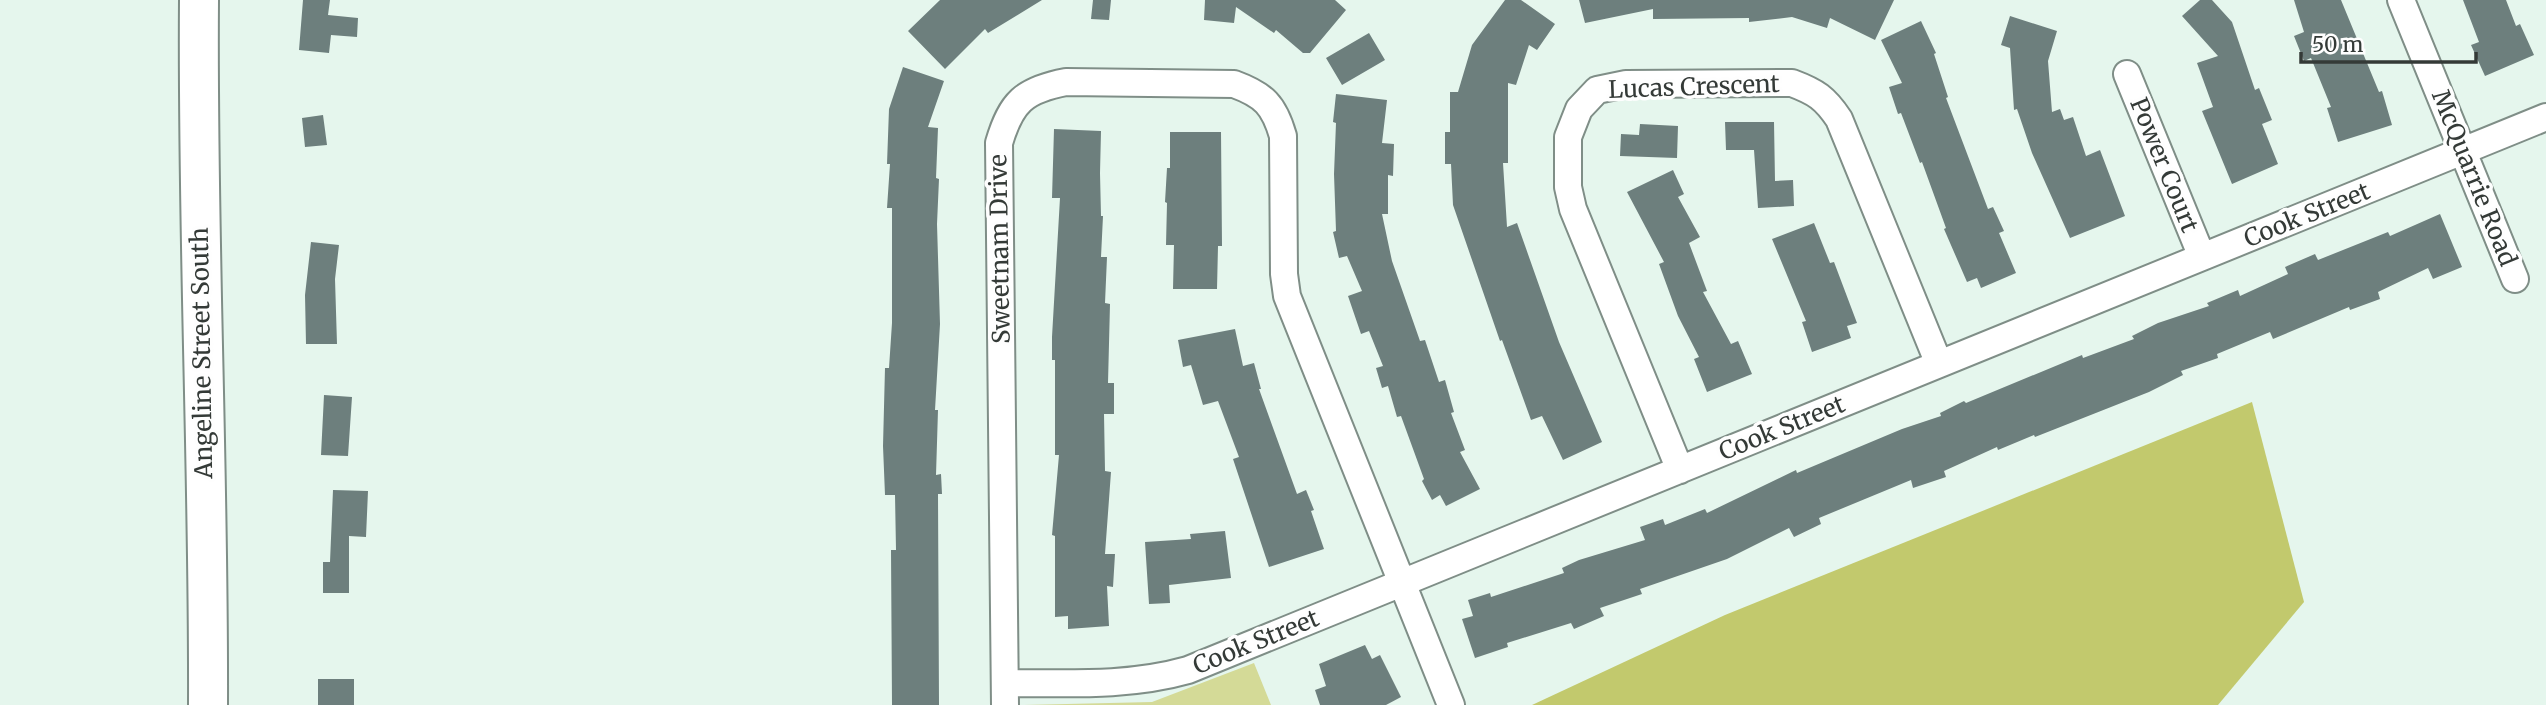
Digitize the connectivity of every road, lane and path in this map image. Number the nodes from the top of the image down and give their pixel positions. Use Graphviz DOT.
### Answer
graph roads {
  1 [pos="199,0"];
  2 [pos="2402,0"];
  3 [pos="2127,74"];
  4 [pos="2546,117"];
  5 [pos="2463,151"];
  6 [pos="2202,257"];
  7 [pos="2515,279"];
  8 [pos="1939,364"];
  9 [pos="1680,470"];
  10 [pos="1403,582"];
  11 [pos="1005,694"];
  12 [pos="208,705"];
  13 [pos="1451,705"];
  1 -- 12 [label="main road, Angeline Street South"];
  2 -- 5 [label="street, McQuarrie Road"];
  3 -- 6 [label="street, Power Court"];
  4 -- 5 [label="street, Cook Street"];
  5 -- 6 [label="street, Cook Street"];
  5 -- 7 [label="street, McQuarrie Road"];
  6 -- 8 [label="street, Cook Street"];
  8 -- 9 [label="street, Cook Street"];
  8 -- 9 [label="street, Lucas Crescent"];
  9 -- 10 [label="street, Cook Street"];
  10 -- 11 [label="street, Cook Street"];
  10 -- 11 [label="street, Sweetnam Drive"];
  10 -- 13 [label="street, Sweetnam Drive"];
}
